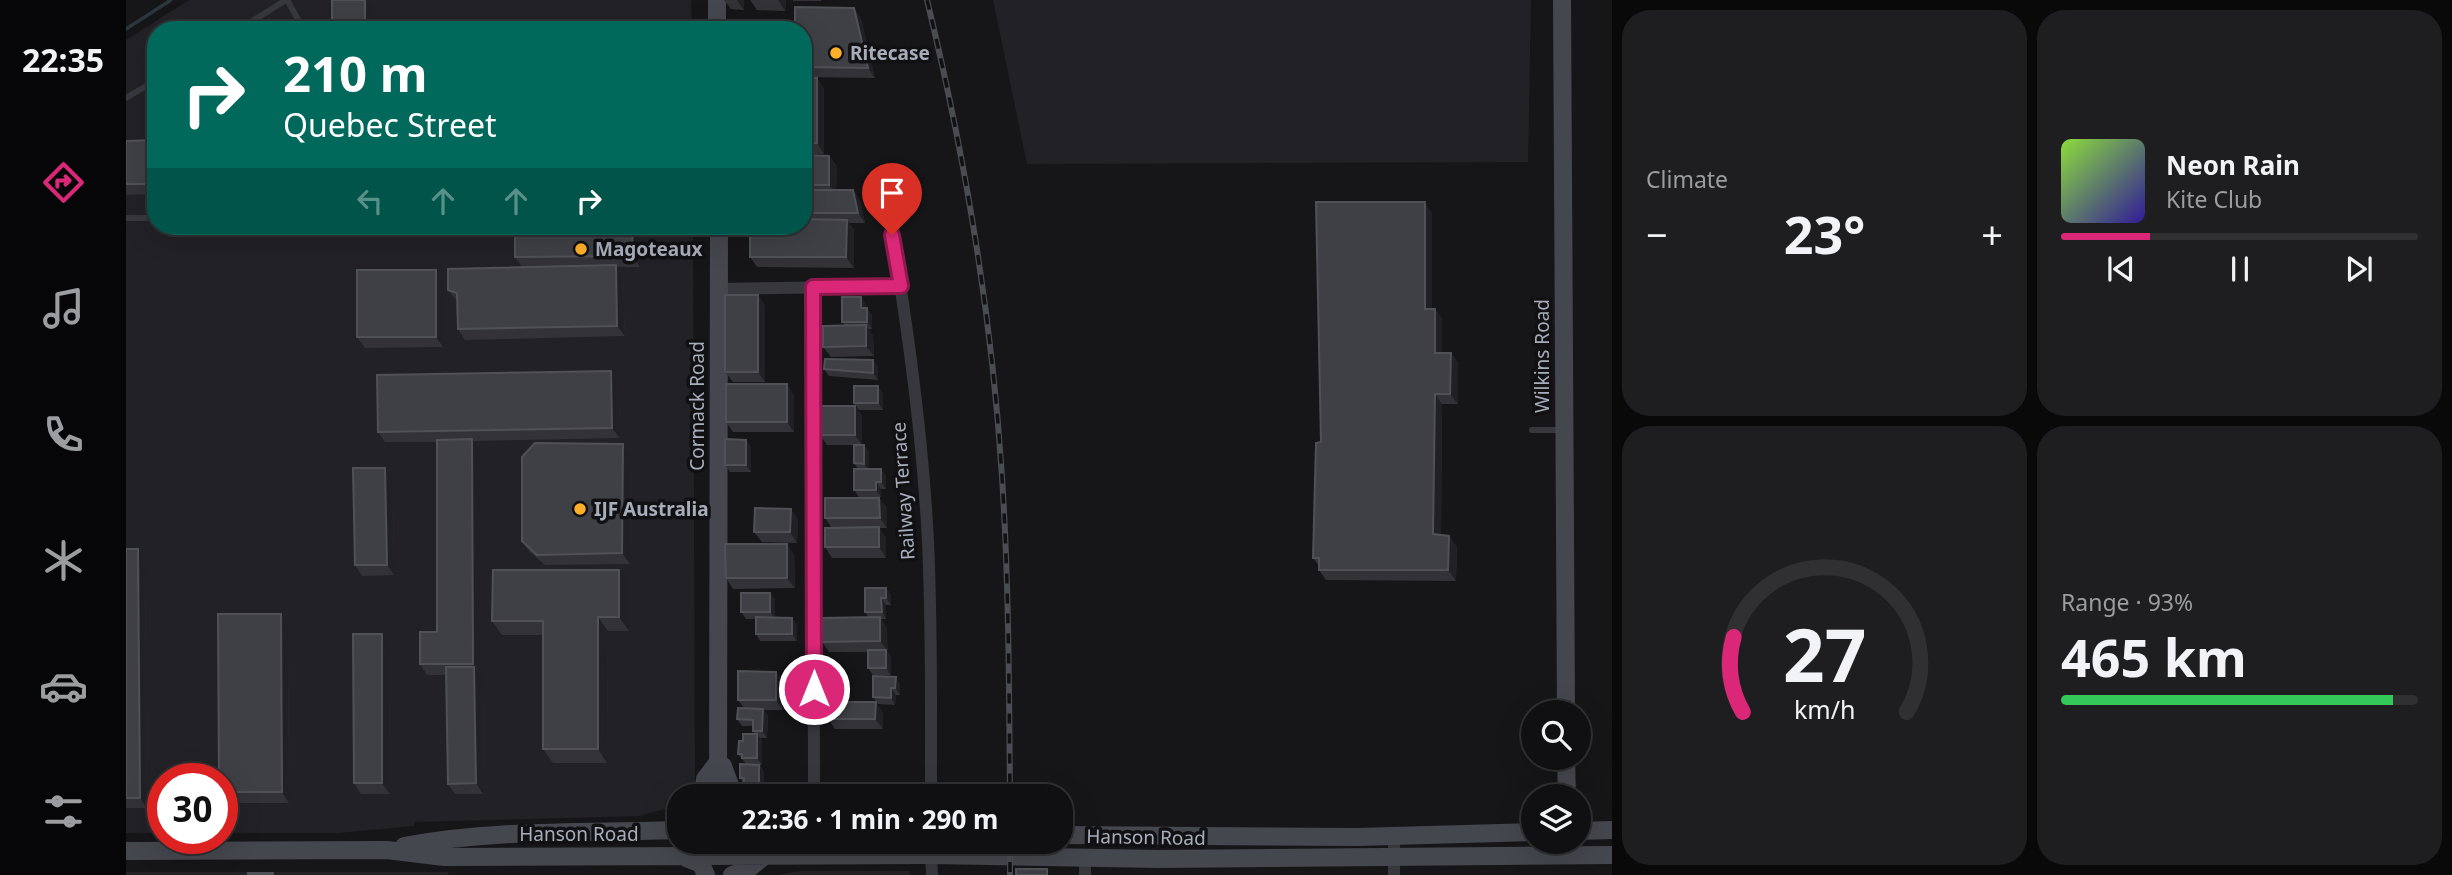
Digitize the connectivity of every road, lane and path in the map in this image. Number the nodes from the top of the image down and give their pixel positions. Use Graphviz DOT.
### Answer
graph roads {
  1 [pos="286,0"];
  2 [pos="717,0"];
  3 [pos="1562,0"];
  4 [pos="252,21"];
  5 [pos="299,21"];
  6 [pos="717,21"];
  7 [pos="147,85"];
  8 [pos="126,98"];
  9 [pos="884,185"];
  10 [pos="126,218"];
  11 [pos="147,218"];
  12 [pos="719,235"];
  13 [pos="901,286"];
  14 [pos="813,287"];
  15 [pos="719,289"];
  16 [pos="1532,430"];
  17 [pos="1564,430"];
  18 [pos="1566,700"];
  19 [pos="719,756"];
  20 [pos="704,784"];
  21 [pos="718,784"];
  22 [pos="730,784"];
  23 [pos="814,784"];
  24 [pos="931,784"];
  25 [pos="667,824"];
  26 [pos="667,830"];
  27 [pos="1612,830"];
  28 [pos="651,831"];
  29 [pos="1591,831"];
  30 [pos="1521,832"];
  31 [pos="1073,835"];
  32 [pos="1394,836"];
  33 [pos="1118,837"];
  34 [pos="387,850"];
  35 [pos="126,851"];
  36 [pos="1591,852"];
  37 [pos="1521,853"];
  38 [pos="679,854"];
  39 [pos="716,854"];
  40 [pos="758,854"];
  41 [pos="672,855"];
  42 [pos="766,855"];
  43 [pos="931,855"];
  44 [pos="1612,855"];
  45 [pos="1085,866"];
  46 [pos="1394,866"];
  47 [pos="706,875"];
  48 [pos="715,875"];
  49 [pos="732,875"];
  50 [pos="932,875"];
  1 -- 4 [label="lane"];
  1 -- 5 [label="lane"];
  2 -- 6 [label="main road"];
  3 -- 17 [label="main road, Wilkins Road"];
  7 -- 8 [label="lane"];
  9 -- 13 [label="street, Railway Terrace"];
  10 -- 11 [label="lane"];
  12 -- 15 [label="main road, Cormack Road"];
  13 -- 14 [label="street"];
  13 -- 24 [label="street, Railway Terrace"];
  14 -- 15 [label="street"];
  14 -- 23 [label="street"];
  15 -- 19 [label="main road, Cormack Road"];
  16 -- 17 [label="lane"];
  17 -- 18 [label="main road, Wilkins Road"];
  19 -- 20 [label="main road"];
  19 -- 21 [label="main road, Cormack Road"];
  19 -- 22 [label="main road"];
  25 -- 28 [label="main road"];
  26 -- 28 [label="main road, Hanson Road"];
  27 -- 29 [label="main road"];
  28 -- 34 [label="main road, Hanson Road"];
  30 -- 32 [label="main road, Hanson Road"];
  31 -- 33 [label="main road, Hanson Road"];
  32 -- 33 [label="main road, Hanson Road"];
  32 -- 46 [label="street"];
  33 -- 45 [label="main road"];
  34 -- 35 [label="main road, Hanson Road"];
  34 -- 41 [label="main road, Hanson Road"];
  36 -- 44 [label="main road, Hanson Road"];
  37 -- 46 [label="main road, Hanson Road"];
  38 -- 41 [label="main road, Hanson Road"];
  39 -- 48 [label="main road"];
  40 -- 42 [label="main road, Hanson Road"];
  41 -- 47 [label="main road"];
  42 -- 43 [label="main road, Hanson Road"];
  42 -- 49 [label="main road"];
  43 -- 45 [label="main road, Hanson Road"];
  43 -- 50 [label="street"];
  45 -- 46 [label="main road, Hanson Road"];
}
